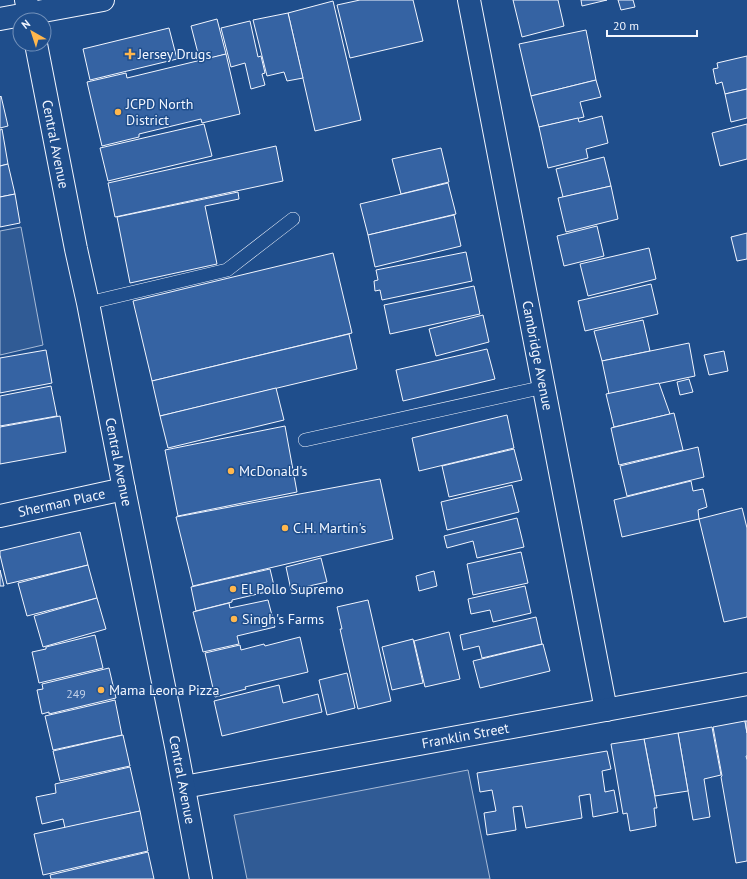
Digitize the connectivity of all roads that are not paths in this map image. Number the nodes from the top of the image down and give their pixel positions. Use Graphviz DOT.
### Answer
graph roads {
  1 [pos="103,0"];
  2 [pos="469,0"];
  3 [pos="29,11"];
  4 [pos="0,19"];
  5 [pos="38,52"];
  6 [pos="293,219"];
  7 [pos="88,303"];
  8 [pos="544,387"];
  9 [pos="305,440"];
  10 [pos="124,489"];
  11 [pos="0,516"];
  12 [pos="747,684"];
  13 [pos="606,710"];
  14 [pos="184,787"];
  15 [pos="201,879"];
  1 -- 3 [label="street"];
  2 -- 8 [label="street, Cambridge Avenue"];
  3 -- 4 [label="street"];
  5 -- 7 [label="street, Central Avenue"];
  6 -- 7 [label="lane"];
  7 -- 10 [label="street, Central Avenue"];
  8 -- 9 [label="lane"];
  8 -- 13 [label="street, Cambridge Avenue"];
  10 -- 11 [label="street, Sherman Place"];
  10 -- 14 [label="street, Central Avenue"];
  12 -- 13 [label="street, Franklin Street"];
  13 -- 14 [label="street, Franklin Street"];
  14 -- 15 [label="street, Central Avenue"];
}
